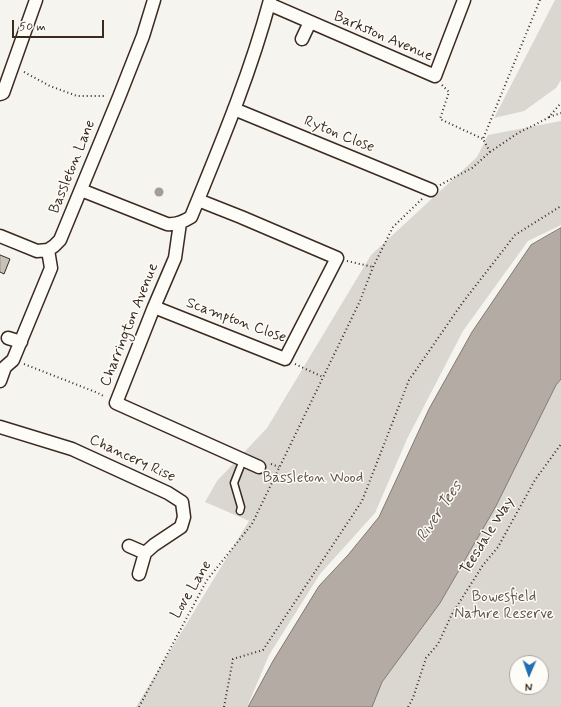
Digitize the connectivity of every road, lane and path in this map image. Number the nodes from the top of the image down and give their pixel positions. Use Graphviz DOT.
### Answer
graph roads {
  1 [pos="36,0"];
  2 [pos="154,0"];
  3 [pos="464,0"];
  4 [pos="540,0"];
  5 [pos="269,2"];
  6 [pos="310,22"];
  7 [pos="302,39"];
  8 [pos="13,66"];
  9 [pos="434,76"];
  10 [pos="0,94"];
  11 [pos="119,97"];
  12 [pos="561,104"];
  13 [pos="234,109"];
  14 [pos="561,113"];
  15 [pos="548,118"];
  16 [pos="483,139"];
  17 [pos="490,152"];
  18 [pos="80,190"];
  19 [pos="431,190"];
  20 [pos="198,200"];
  21 [pos="561,206"];
  22 [pos="180,223"];
  23 [pos="0,236"];
  24 [pos="48,250"];
  25 [pos="337,258"];
  26 [pos="373,267"];
  27 [pos="154,307"];
  28 [pos="8,338"];
  29 [pos="21,342"];
  30 [pos="285,359"];
  31 [pos="9,364"];
  32 [pos="323,377"];
  33 [pos="0,381"];
  34 [pos="116,403"];
  35 [pos="0,427"];
  36 [pos="561,444"];
  37 [pos="243,460"];
  38 [pos="259,467"];
  39 [pos="240,511"];
  40 [pos="129,546"];
  41 [pos="145,553"];
  42 [pos="139,574"];
  43 [pos="139,707"];
  44 [pos="224,707"];
  45 [pos="408,707"];
  1 -- 8 [label="street"];
  2 -- 11 [label="street, Bassleton Lane"];
  3 -- 9 [label="street, Barkston Avenue"];
  4 -- 16 [label="path"];
  5 -- 6 [label="street, Barkston Avenue"];
  5 -- 13 [label="street"];
  6 -- 7 [label="street, Barkston Avenue"];
  6 -- 9 [label="street, Barkston Avenue"];
  8 -- 10 [label="street"];
  8 -- 11 [label="path"];
  9 -- 16 [label="path"];
  11 -- 18 [label="street, Bassleton Lane"];
  12 -- 15 [label="path"];
  13 -- 19 [label="street, Ryton Close"];
  13 -- 20 [label="street"];
  14 -- 15 [label="path, Love Lane"];
  15 -- 17 [label="path, Love Lane"];
  16 -- 17 [label="path"];
  17 -- 19 [label="path, Love Lane"];
  18 -- 22 [label="street"];
  18 -- 24 [label="street, Bassleton Lane"];
  19 -- 26 [label="path, Love Lane"];
  20 -- 22 [label="street"];
  20 -- 25 [label="street"];
  21 -- 44 [label="path"];
  22 -- 27 [label="street, Charrington Avenue"];
  23 -- 24 [label="street"];
  24 -- 29 [label="street"];
  25 -- 26 [label="path"];
  25 -- 30 [label="street, Scampton Close"];
  26 -- 32 [label="path, Love Lane"];
  27 -- 30 [label="street, Scampton Close"];
  27 -- 34 [label="street, Charrington Avenue"];
  28 -- 29 [label="street"];
  29 -- 31 [label="street"];
  30 -- 32 [label="path"];
  31 -- 33 [label="street"];
  31 -- 34 [label="path"];
  32 -- 43 [label="path, Love Lane"];
  34 -- 37 [label="street, Charrington Avenue"];
  35 -- 41 [label="street, Chancery Rise"];
  36 -- 45 [label="path, Teesdale Way"];
  37 -- 38 [label="street, Charrington Avenue"];
  37 -- 39 [label="lane"];
  40 -- 41 [label="street"];
  41 -- 42 [label="street"];
}
